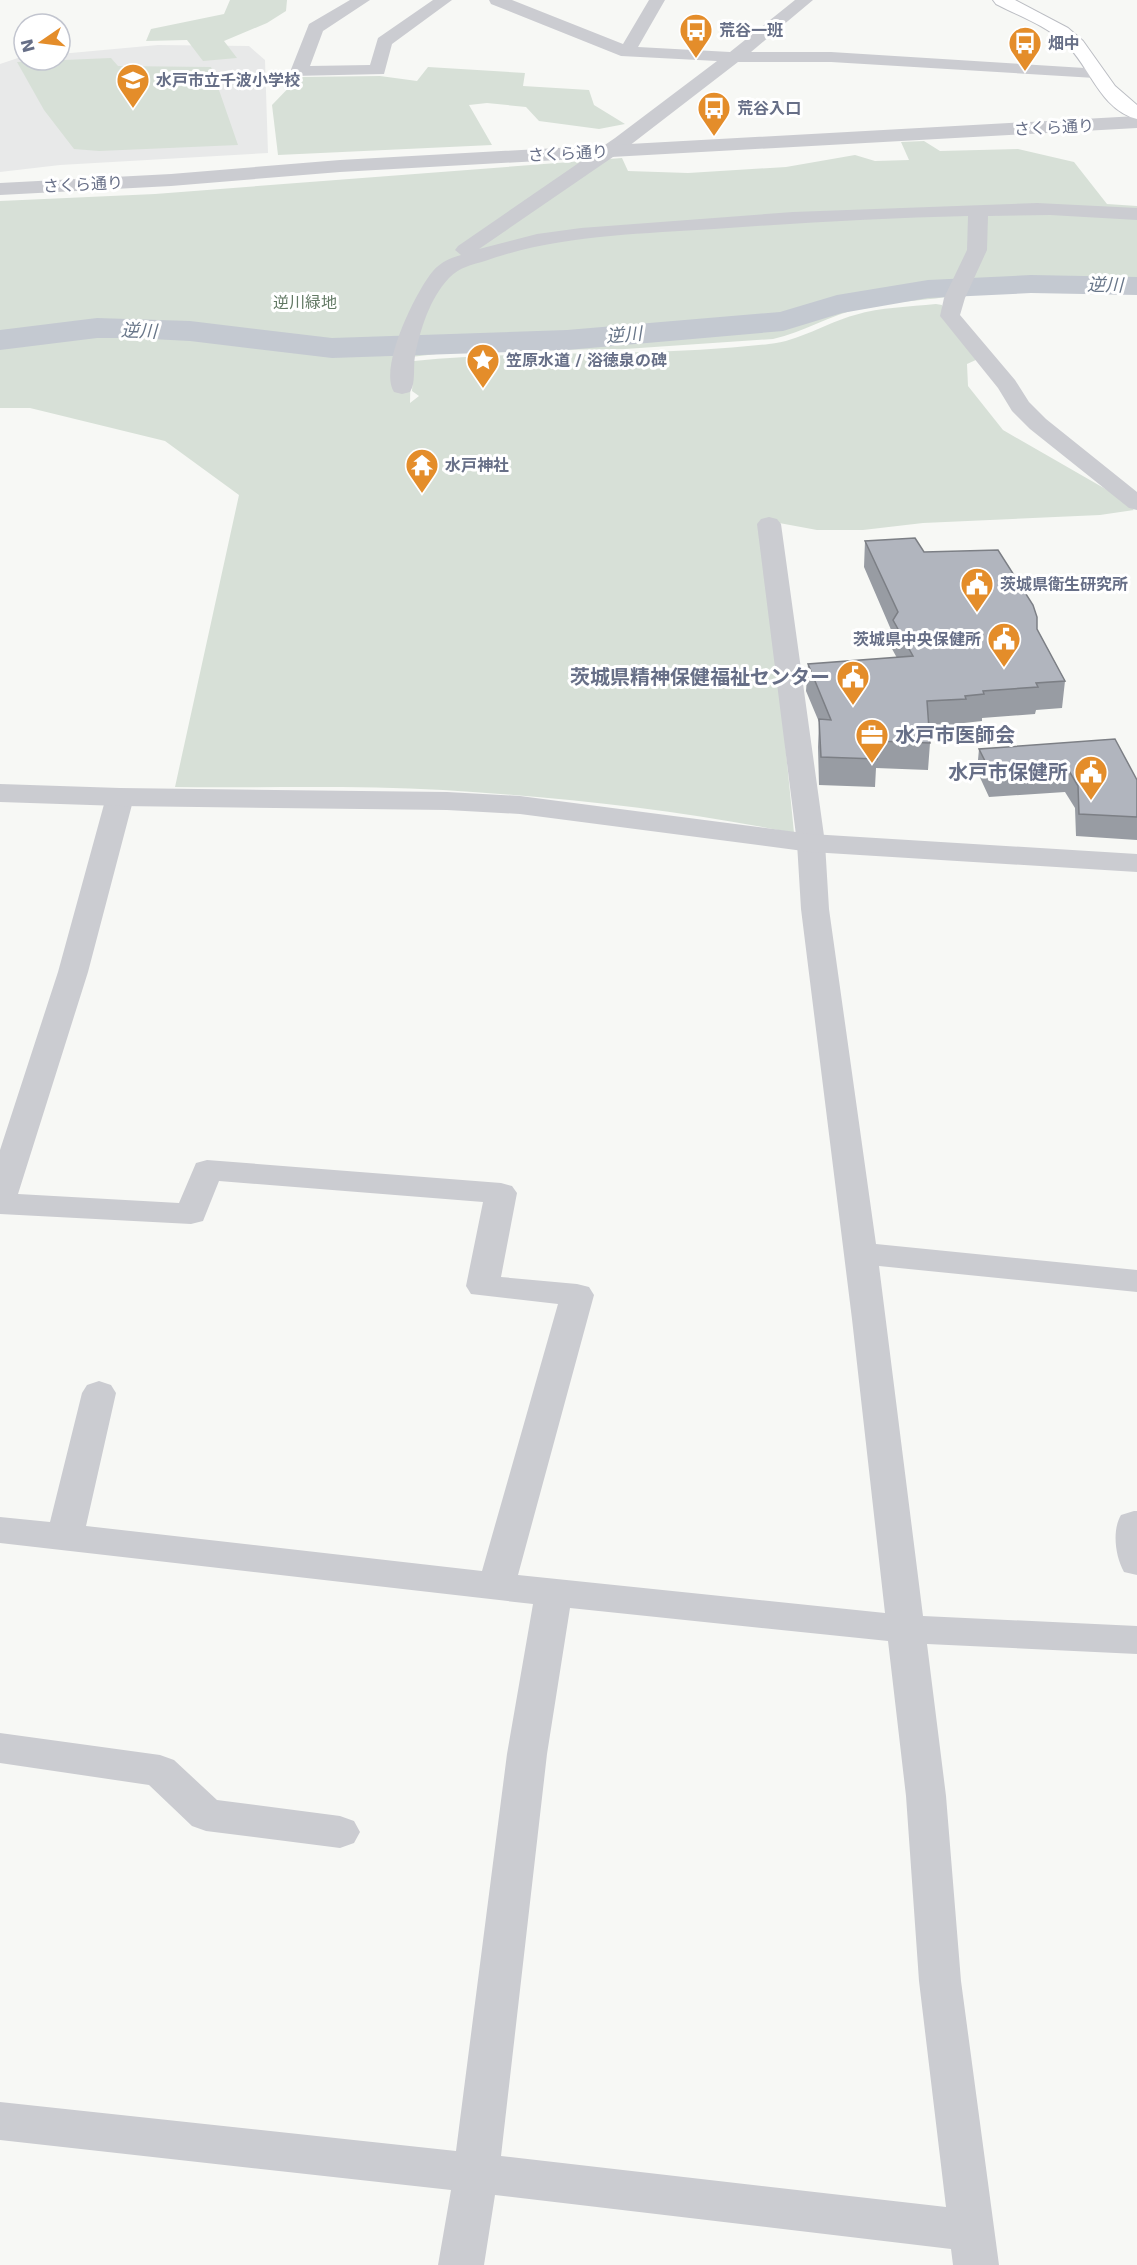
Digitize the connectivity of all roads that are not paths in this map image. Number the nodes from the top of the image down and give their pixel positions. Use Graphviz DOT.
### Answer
graph roads {
  1 [pos="362,0"];
  2 [pos="420,0"];
  3 [pos="497,0"];
  4 [pos="657,0"];
  5 [pos="805,0"];
  6 [pos="1002,0"];
  7 [pos="441,1"];
  8 [pos="627,52"];
  9 [pos="734,57"];
  10 [pos="1095,74"];
  11 [pos="1137,114"];
  12 [pos="1137,122"];
  13 [pos="614,146"];
  14 [pos="0,180"];
  15 [pos="0,189"];
  16 [pos="978,211"];
  17 [pos="1137,214"];
  18 [pos="453,264"];
  19 [pos="402,387"];
  20 [pos="1137,503"];
  21 [pos="769,524"];
  22 [pos="0,792"];
  23 [pos="120,797"];
  24 [pos="811,843"];
  25 [pos="1137,863"];
  26 [pos="0,1199"];
  27 [pos="0,1204"];
  28 [pos="860,1253"];
  29 [pos="1137,1281"];
  30 [pos="99,1393"];
  31 [pos="1137,1524"];
  32 [pos="0,1530"];
  33 [pos="65,1536"];
  34 [pos="1137,1562"];
  35 [pos="496,1586"];
  36 [pos="554,1593"];
  37 [pos="905,1629"];
  38 [pos="1137,1640"];
  39 [pos="0,1748"];
  40 [pos="340,1832"];
  41 [pos="0,2121"];
  42 [pos="476,2173"];
  43 [pos="974,2248"];
  44 [pos="461,2265"];
  1 -- 7 [label="street"];
  2 -- 7 [label="street"];
  3 -- 8 [label="street"];
  4 -- 8 [label="street"];
  5 -- 9 [label="street"];
  6 -- 10 [label="main road"];
  8 -- 9 [label="street"];
  9 -- 10 [label="street"];
  9 -- 13 [label="street"];
  10 -- 11 [label="main road"];
  11 -- 13 [label="street, さくら通り"];
  12 -- 13 [label="street, さくら通り"];
  13 -- 14 [label="street, さくら通り"];
  13 -- 15 [label="street, さくら通り"];
  13 -- 18 [label="street"];
  16 -- 17 [label="street"];
  16 -- 18 [label="street"];
  16 -- 20 [label="street"];
  18 -- 19 [label="street"];
  21 -- 24 [label="street"];
  22 -- 23 [label="street"];
  23 -- 24 [label="street"];
  23 -- 26 [label="street"];
  24 -- 25 [label="street"];
  24 -- 28 [label="street"];
  27 -- 35 [label="street"];
  28 -- 29 [label="street"];
  28 -- 37 [label="street"];
  30 -- 33 [label="street"];
  31 -- 34 [label="street"];
  32 -- 33 [label="street"];
  33 -- 35 [label="street"];
  35 -- 36 [label="street"];
  36 -- 37 [label="street"];
  36 -- 42 [label="street"];
  37 -- 38 [label="street"];
  37 -- 43 [label="street"];
  39 -- 40 [label="street"];
  41 -- 42 [label="street"];
  42 -- 43 [label="street"];
  42 -- 44 [label="street"];
}
